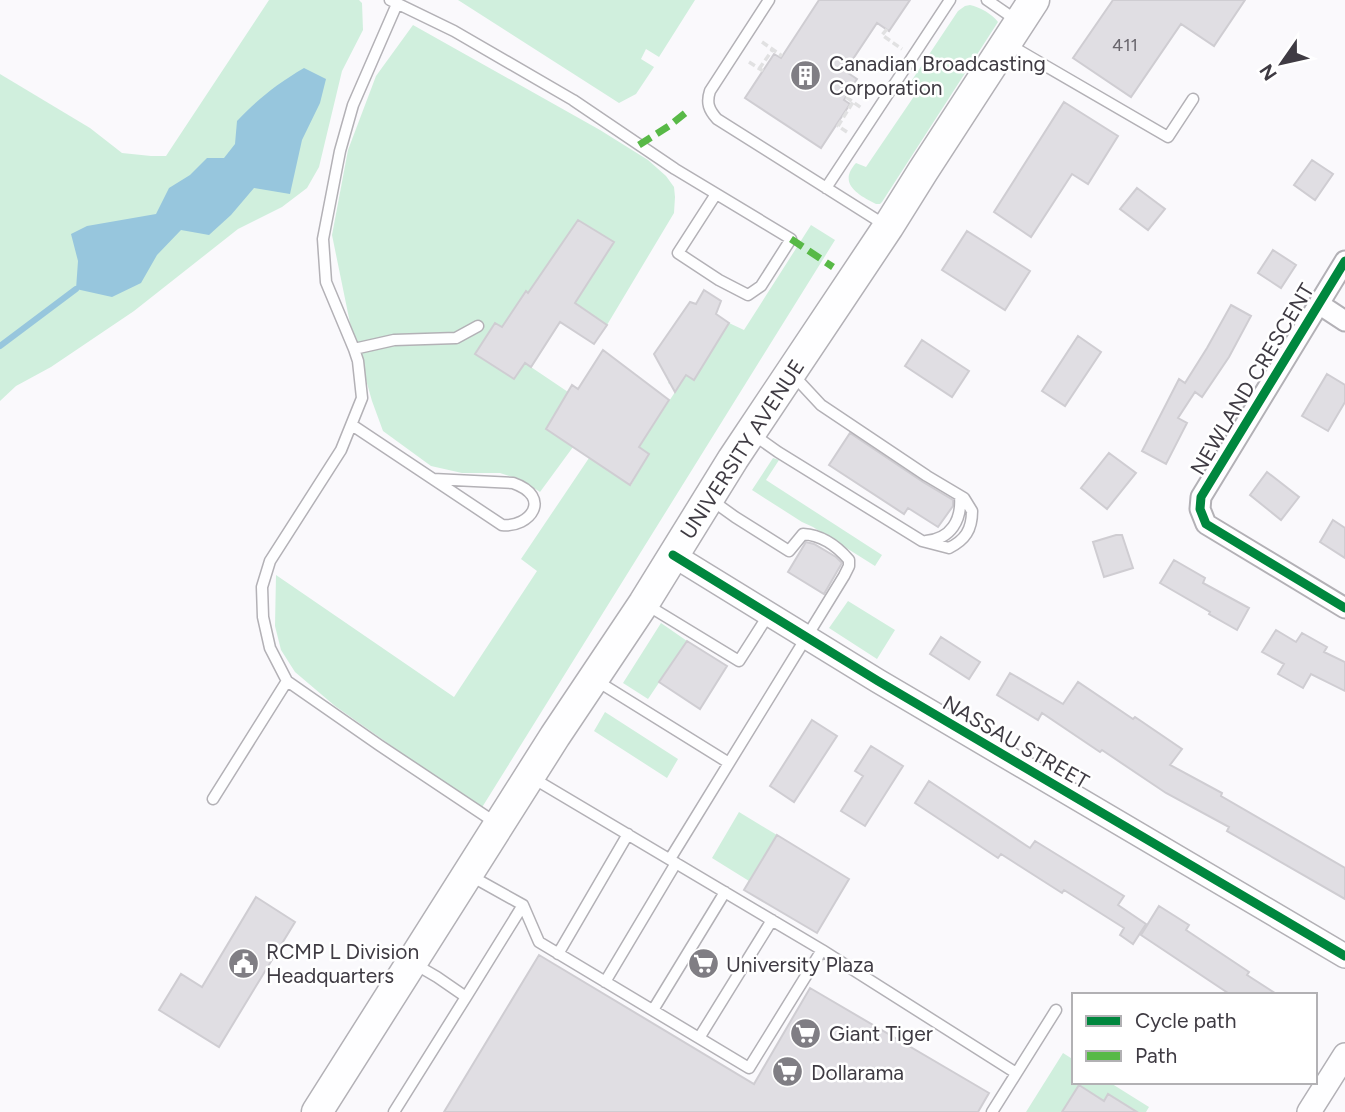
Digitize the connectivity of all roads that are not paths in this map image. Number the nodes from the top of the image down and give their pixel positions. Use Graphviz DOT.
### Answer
graph roads {
  1 [pos="769,0"];
  2 [pos="950,0"];
  3 [pos="987,0"];
  4 [pos="393,2"];
  5 [pos="1020,22"];
  6 [pos="1193,99"];
  7 [pos="826,188"];
  8 [pos="716,194"];
  9 [pos="888,227"];
  10 [pos="1345,261"];
  11 [pos="1319,304"];
  12 [pos="1345,321"];
  13 [pos="478,326"];
  14 [pos="354,349"];
  15 [pos="791,373"];
  16 [pos="352,425"];
  17 [pos="751,433"];
  18 [pos="433,479"];
  19 [pos="960,496"];
  20 [pos="709,498"];
  21 [pos="922,541"];
  22 [pos="673,555"];
  23 [pos="644,603"];
  24 [pos="1345,608"];
  25 [pos="769,614"];
  26 [pos="807,638"];
  27 [pos="593,679"];
  28 [pos="287,681"];
  29 [pos="729,763"];
  30 [pos="530,776"];
  31 [pos="213,799"];
  32 [pos="499,825"];
  33 [pos="628,834"];
  34 [pos="673,861"];
  35 [pos="468,874"];
  36 [pos="725,892"];
  37 [pos="523,905"];
  38 [pos="772,920"];
  39 [pos="822,950"];
  40 [pos="558,954"];
  41 [pos="1345,956"];
  42 [pos="413,963"];
  43 [pos="605,982"];
  44 [pos="466,997"];
  45 [pos="653,1010"];
  46 [pos="1056,1010"];
  47 [pos="699,1038"];
  48 [pos="1345,1055"];
  49 [pos="1016,1073"];
  50 [pos="317,1112"];
  51 [pos="394,1112"];
  52 [pos="992,1112"];
  53 [pos="1309,1112"];
  1 -- 7 [label="lane"];
  2 -- 7 [label="lane"];
  3 -- 5 [label="lane"];
  4 -- 8 [label="lane"];
  4 -- 14 [label="lane"];
  5 -- 6 [label="lane"];
  5 -- 9 [label="main road, UNIVERSITY AVENUE"];
  7 -- 9 [label="lane"];
  8 -- 8 [label="lane"];
  9 -- 15 [label="main road, UNIVERSITY AVENUE"];
  10 -- 11 [label="street, NEWLAND CRESCENT"];
  11 -- 12 [label="street, NEWLAND CRESCENT"];
  11 -- 24 [label="street, NEWLAND CRESCENT"];
  13 -- 14 [label="lane"];
  14 -- 16 [label="lane"];
  15 -- 17 [label="main road, UNIVERSITY AVENUE"];
  15 -- 19 [label="lane"];
  16 -- 18 [label="lane"];
  16 -- 28 [label="lane"];
  17 -- 20 [label="main road, UNIVERSITY AVENUE"];
  17 -- 21 [label="lane"];
  18 -- 18 [label="lane"];
  19 -- 21 [label="lane"];
  19 -- 21 [label="lane"];
  20 -- 22 [label="main road, UNIVERSITY AVENUE"];
  20 -- 26 [label="lane"];
  22 -- 23 [label="main road, UNIVERSITY AVENUE"];
  22 -- 25 [label="street, NASSAU STREET"];
  23 -- 25 [label="lane"];
  23 -- 27 [label="main road, UNIVERSITY AVENUE"];
  25 -- 26 [label="street, NASSAU STREET"];
  26 -- 29 [label="lane"];
  26 -- 41 [label="street, NASSAU STREET"];
  27 -- 29 [label="lane"];
  27 -- 30 [label="main road, UNIVERSITY AVENUE"];
  28 -- 31 [label="lane"];
  28 -- 32 [label="lane"];
  29 -- 34 [label="lane"];
  30 -- 32 [label="main road, UNIVERSITY AVENUE"];
  30 -- 33 [label="lane"];
  32 -- 35 [label="main road, UNIVERSITY AVENUE"];
  33 -- 34 [label="lane"];
  33 -- 40 [label="lane"];
  34 -- 36 [label="lane"];
  34 -- 43 [label="lane"];
  35 -- 37 [label="lane"];
  35 -- 42 [label="main road, UNIVERSITY AVENUE"];
  36 -- 38 [label="lane"];
  36 -- 45 [label="lane"];
  37 -- 40 [label="lane"];
  37 -- 44 [label="lane"];
  38 -- 39 [label="lane"];
  38 -- 47 [label="lane"];
  39 -- 47 [label="lane"];
  39 -- 49 [label="lane"];
  40 -- 43 [label="lane"];
  42 -- 44 [label="lane"];
  42 -- 50 [label="main road, UNIVERSITY AVENUE"];
  43 -- 45 [label="lane"];
  44 -- 51 [label="lane"];
  45 -- 47 [label="lane"];
  46 -- 49 [label="lane"];
  48 -- 53 [label="street"];
  49 -- 52 [label="lane"];
}
